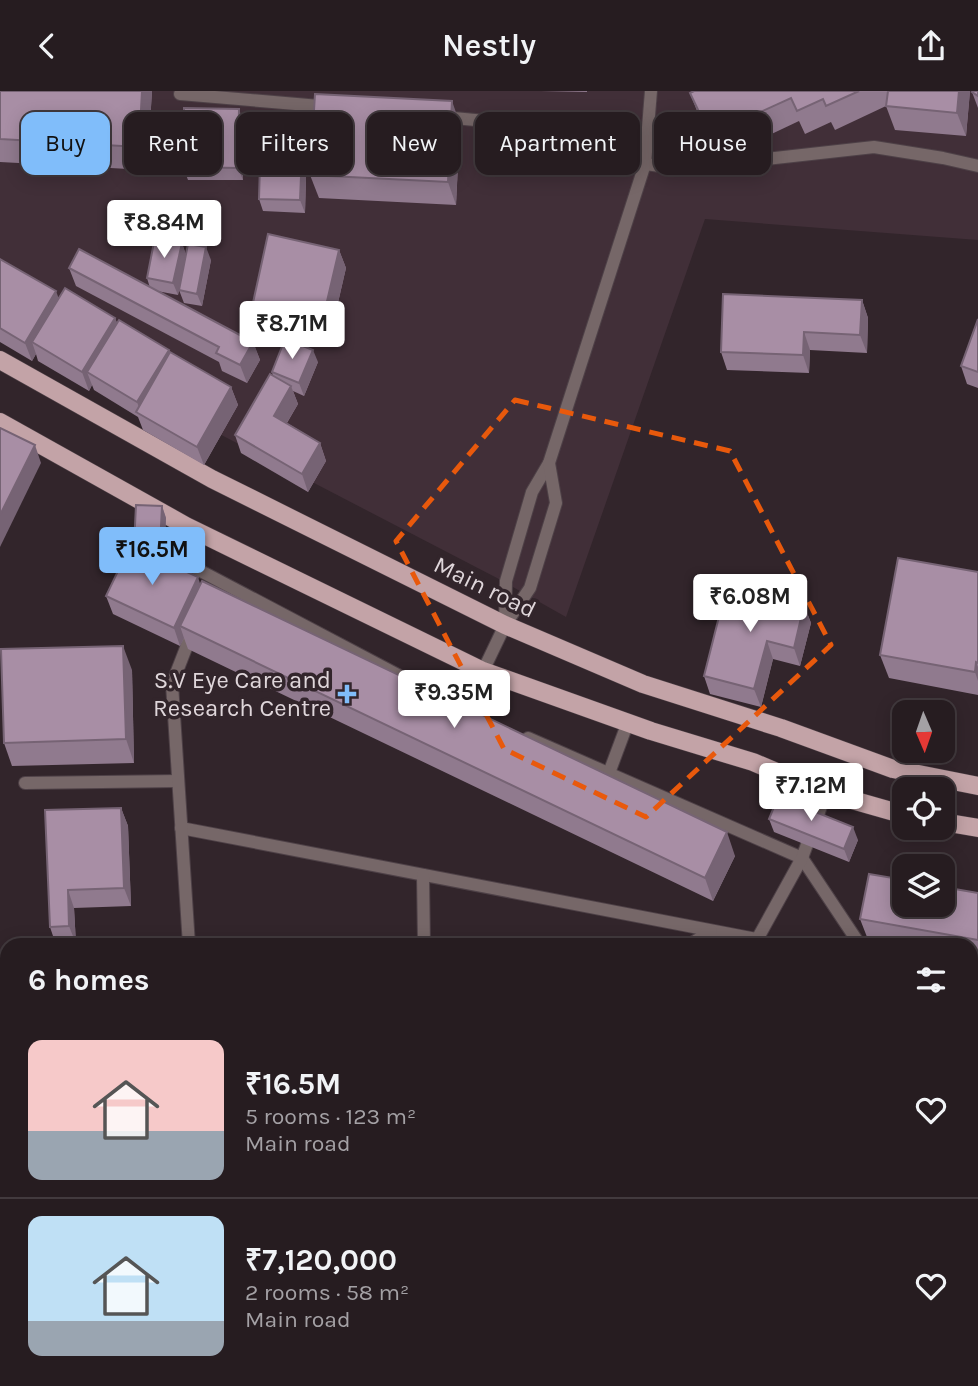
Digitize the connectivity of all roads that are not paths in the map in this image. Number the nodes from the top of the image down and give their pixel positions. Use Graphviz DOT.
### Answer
graph roads {
  1 [pos="651,91"];
  2 [pos="180,94"];
  3 [pos="339,108"];
  4 [pos="461,119"];
  5 [pos="645,165"];
  6 [pos="978,166"];
  7 [pos="0,360"];
  8 [pos="0,422"];
  9 [pos="550,463"];
  10 [pos="186,526"];
  11 [pos="174,557"];
  12 [pos="198,585"];
  13 [pos="197,619"];
  14 [pos="505,625"];
  15 [pos="483,671"];
  16 [pos="412,683"];
  17 [pos="628,722"];
  18 [pos="510,730"];
  19 [pos="610,773"];
  20 [pos="178,781"];
  21 [pos="25,783"];
  22 [pos="978,786"];
  23 [pos="827,793"];
  24 [pos="892,811"];
  25 [pos="955,824"];
  26 [pos="181,828"];
  27 [pos="978,828"];
  28 [pos="802,858"];
  29 [pos="423,874"];
  30 [pos="711,931"];
  31 [pos="189,938"];
  32 [pos="424,938"];
  33 [pos="700,938"];
  34 [pos="739,938"];
  35 [pos="757,938"];
  36 [pos="855,938"];
  1 -- 5 [label="lane"];
  2 -- 3 [label="lane"];
  4 -- 5 [label="lane"];
  5 -- 6 [label="lane"];
  5 -- 9 [label="lane"];
  7 -- 14 [label="main road, Main road"];
  8 -- 10 [label="main road"];
  9 -- 14 [label="lane"];
  9 -- 14 [label="lane"];
  10 -- 11 [label="lane"];
  10 -- 15 [label="main road"];
  11 -- 12 [label="lane"];
  11 -- 16 [label="lane"];
  13 -- 20 [label="lane"];
  14 -- 15 [label="lane"];
  14 -- 22 [label="main road, Main road"];
  15 -- 17 [label="main road"];
  17 -- 19 [label="lane"];
  17 -- 23 [label="main road"];
  18 -- 19 [label="lane"];
  19 -- 28 [label="lane"];
  20 -- 21 [label="lane"];
  20 -- 26 [label="lane"];
  23 -- 24 [label="main road"];
  23 -- 28 [label="lane"];
  25 -- 27 [label="main road"];
  26 -- 29 [label="lane"];
  26 -- 31 [label="lane"];
  28 -- 35 [label="lane"];
  28 -- 36 [label="lane"];
  29 -- 30 [label="lane"];
  29 -- 32 [label="lane"];
  30 -- 33 [label="lane"];
  30 -- 34 [label="lane"];
}
